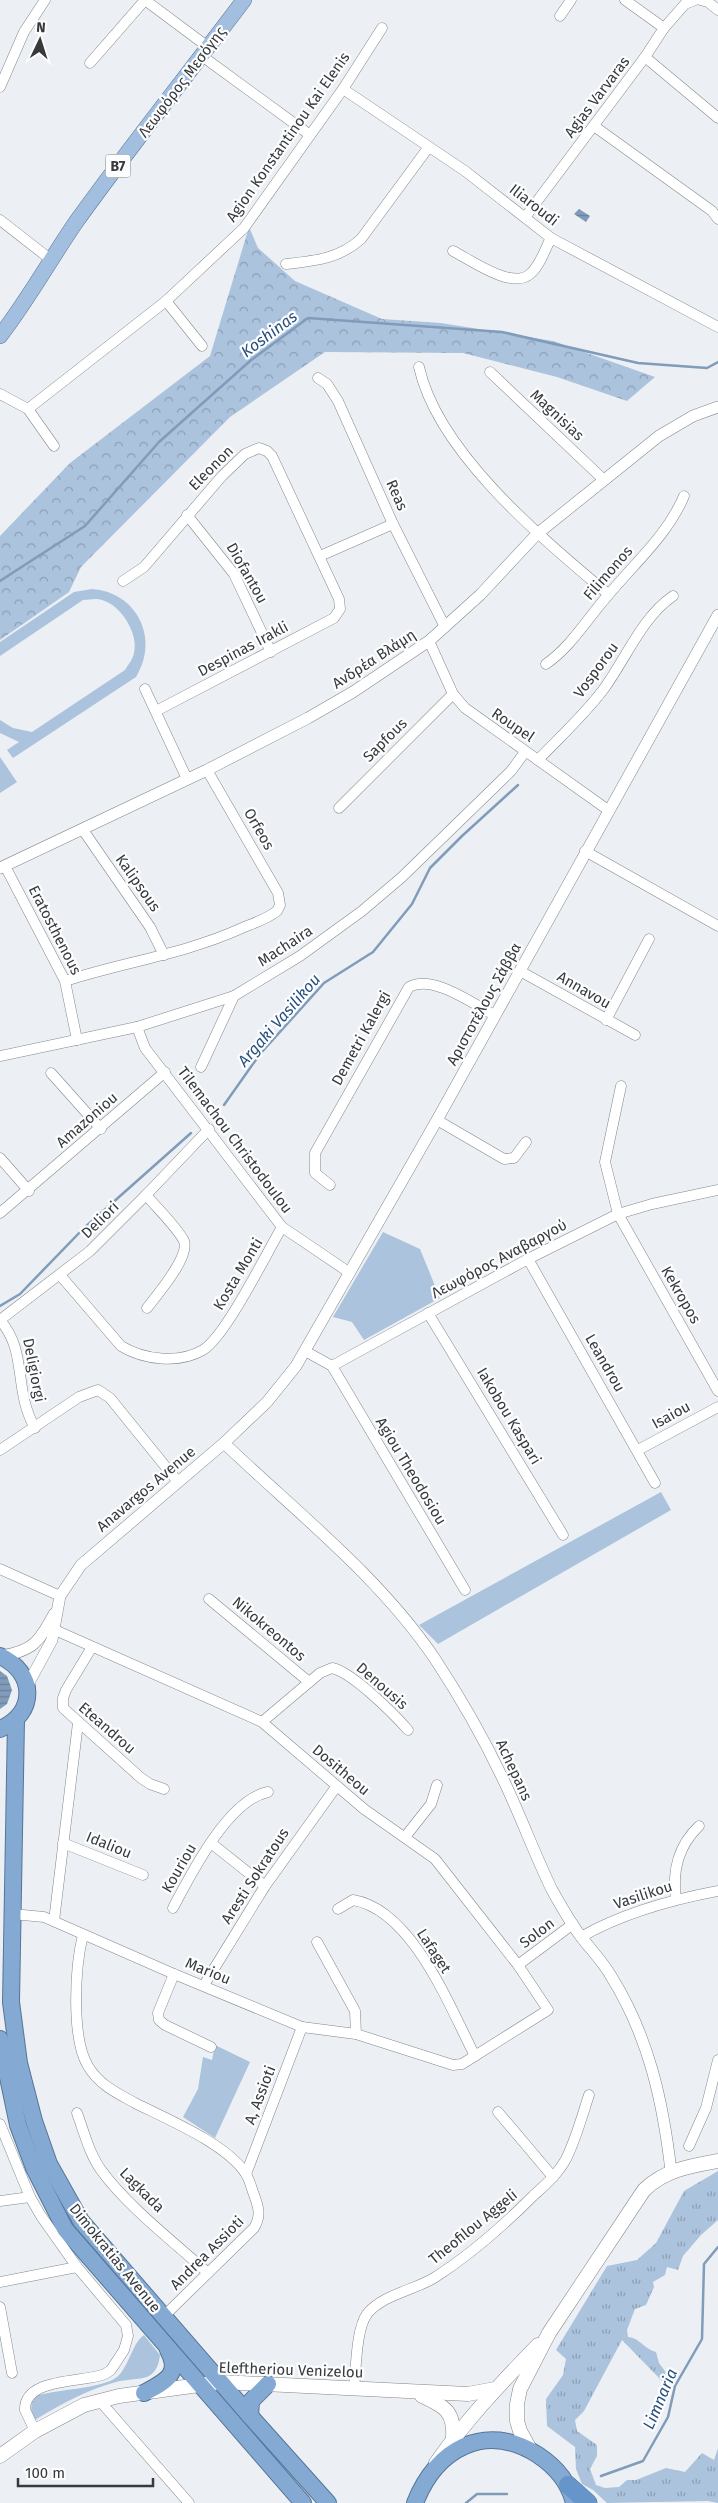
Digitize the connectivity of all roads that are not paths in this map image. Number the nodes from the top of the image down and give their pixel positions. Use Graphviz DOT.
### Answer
graph roads {
  1 [pos="45,0"];
  2 [pos="145,0"];
  3 [pos="244,0"];
  4 [pos="571,0"];
  5 [pos="625,0"];
  6 [pos="695,0"];
  7 [pos="700,0"];
  8 [pos="718,10"];
  9 [pos="560,16"];
  10 [pos="382,28"];
  11 [pos="664,28"];
  12 [pos="205,52"];
  13 [pos="645,57"];
  14 [pos="90,63"];
  15 [pos="0,87"];
  16 [pos="343,89"];
  17 [pos="718,118"];
  18 [pos="594,126"];
  19 [pos="310,135"];
  20 [pos="428,148"];
  21 [pos="526,216"];
  22 [pos="718,219"];
  23 [pos="0,220"];
  24 [pos="551,238"];
  25 [pos="453,251"];
  26 [pos="50,259"];
  27 [pos="286,264"];
  28 [pos="166,301"];
  29 [pos="718,327"];
  30 [pos="0,336"];
  31 [pos="202,346"];
  32 [pos="418,367"];
  33 [pos="490,372"];
  34 [pos="318,378"];
  35 [pos="0,394"];
  36 [pos="718,406"];
  37 [pos="28,410"];
  38 [pos="54,446"];
  39 [pos="604,480"];
  40 [pos="684,496"];
  41 [pos="187,515"];
  42 [pos="393,524"];
  43 [pos="537,534"];
  44 [pos="320,556"];
  45 [pos="123,581"];
  46 [pos="608,594"];
  47 [pos="673,596"];
  48 [pos="340,609"];
  49 [pos="718,614"];
  50 [pos="444,627"];
  51 [pos="429,641"];
  52 [pos="271,652"];
  53 [pos="546,664"];
  54 [pos="144,689"];
  55 [pos="453,694"];
  56 [pos="156,711"];
  57 [pos="526,752"];
  58 [pos="538,760"];
  59 [pos="207,770"];
  60 [pos="188,779"];
  61 [pos="339,808"];
  62 [pos="608,810"];
  63 [pos="83,830"];
  64 [pos="585,851"];
  65 [pos="2,867"];
  66 [pos="718,926"];
  67 [pos="649,939"];
  68 [pos="164,955"];
  69 [pos="520,971"];
  70 [pos="65,981"];
  71 [pos="234,996"];
  72 [pos="494,1015"];
  73 [pos="606,1020"];
  74 [pos="137,1027"];
  75 [pos="635,1035"];
  76 [pos="77,1040"];
  77 [pos="0,1056"];
  78 [pos="201,1067"];
  79 [pos="165,1072"];
  80 [pos="51,1073"];
  81 [pos="621,1086"];
  82 [pos="437,1120"];
  83 [pos="209,1128"];
  84 [pos="101,1129"];
  85 [pos="526,1142"];
  86 [pos="0,1158"];
  87 [pos="330,1185"];
  88 [pos="718,1190"];
  89 [pos="28,1191"];
  90 [pos="146,1196"];
  91 [pos="0,1213"];
  92 [pos="618,1214"];
  93 [pos="282,1227"];
  94 [pos="528,1259"];
  95 [pos="350,1273"];
  96 [pos="60,1275"];
  97 [pos="147,1308"];
  98 [pos="428,1313"];
  99 [pos="0,1320"];
  100 [pos="305,1351"];
  101 [pos="332,1366"];
  102 [pos="718,1391"];
  103 [pos="267,1402"];
  104 [pos="718,1407"];
  105 [pos="35,1428"];
  106 [pos="224,1443"];
  107 [pos="0,1450"];
  108 [pos="638,1450"];
  109 [pos="178,1482"];
  110 [pos="655,1483"];
  111 [pos="563,1535"];
  112 [pos="0,1569"];
  113 [pos="465,1590"];
  114 [pos="60,1596"];
  115 [pos="209,1599"];
  116 [pos="57,1608"];
  117 [pos="55,1630"];
  118 [pos="92,1647"];
  119 [pos="0,1656"];
  120 [pos="309,1682"];
  121 [pos="27,1686"];
  122 [pos="16,1720"];
  123 [pos="262,1722"];
  124 [pos="78,1723"];
  125 [pos="0,1730"];
  126 [pos="408,1730"];
  127 [pos="437,1785"];
  128 [pos="336,1787"];
  129 [pos="164,1789"];
  130 [pos="268,1792"];
  131 [pos="699,1826"];
  132 [pos="405,1837"];
  133 [pos="63,1843"];
  134 [pos="211,1843"];
  135 [pos="143,1876"];
  136 [pos="265,1886"];
  137 [pos="718,1891"];
  138 [pos="676,1899"];
  139 [pos="173,1908"];
  140 [pos="338,1909"];
  141 [pos="12,1914"];
  142 [pos="54,1921"];
  143 [pos="573,1924"];
  144 [pos="83,1935"];
  145 [pos="581,1937"];
  146 [pos="317,1942"];
  147 [pos="518,1966"];
  148 [pos="174,1974"];
  149 [pos="204,1985"];
  150 [pos="302,2026"];
  151 [pos="356,2034"];
  152 [pos="0,2039"];
  153 [pos="211,2047"];
  154 [pos="475,2056"];
  155 [pos="718,2060"];
  156 [pos="589,2095"];
  157 [pos="498,2112"];
  158 [pos="77,2113"];
  159 [pos="0,2124"];
  160 [pos="689,2146"];
  161 [pos="718,2161"];
  162 [pos="671,2172"];
  163 [pos="246,2174"];
  164 [pos="553,2177"];
  165 [pos="30,2197"];
  166 [pos="0,2201"];
  167 [pos="77,2267"];
  168 [pos="208,2274"];
  169 [pos="0,2282"];
  170 [pos="0,2306"];
  171 [pos="163,2317"];
  172 [pos="549,2334"];
  173 [pos="164,2342"];
  174 [pos="12,2373"];
  175 [pos="220,2382"];
  176 [pos="268,2384"];
  177 [pos="200,2385"];
  178 [pos="354,2388"];
  179 [pos="495,2389"];
  180 [pos="144,2393"];
  181 [pos="416,2393"];
  182 [pos="99,2400"];
  183 [pos="250,2416"];
  184 [pos="34,2431"];
  185 [pos="453,2439"];
  186 [pos="531,2451"];
  187 [pos="0,2456"];
  188 [pos="433,2468"];
  189 [pos="568,2485"];
  190 [pos="189,2503"];
  191 [pos="303,2503"];
  192 [pos="328,2503"];
  193 [pos="415,2503"];
  194 [pos="574,2503"];
  195 [pos="588,2503"];
  1 -- 15 [label="street"];
  2 -- 12 [label="street"];
  2 -- 14 [label="street"];
  3 -- 12 [label="main road, Λεωφόρος Μεσόγης / B7"];
  4 -- 9 [label="street"];
  5 -- 11 [label="street"];
  6 -- 11 [label="street, Agias Varvaras"];
  7 -- 8 [label="street"];
  10 -- 16 [label="street, Agion Konstantinou Kai Elenis"];
  11 -- 13 [label="street, Agias Varvaras"];
  12 -- 19 [label="street"];
  12 -- 26 [label="main road, Λεωφόρος Μεσόγης / B7"];
  13 -- 17 [label="street"];
  13 -- 18 [label="street, Agias Varvaras"];
  16 -- 19 [label="street, Agion Konstantinou Kai Elenis"];
  16 -- 20 [label="street, Iliaroudi"];
  18 -- 21 [label="street, Agias Varvaras"];
  18 -- 22 [label="street"];
  19 -- 28 [label="street, Agion Konstantinou Kai Elenis"];
  20 -- 21 [label="street, Iliaroudi"];
  20 -- 27 [label="street"];
  21 -- 24 [label="street, Iliaroudi"];
  23 -- 26 [label="street"];
  24 -- 25 [label="street"];
  24 -- 29 [label="street, Iliaroudi"];
  26 -- 30 [label="main road, Λεωφόρος Μεσόγης / B7"];
  28 -- 31 [label="street"];
  28 -- 37 [label="street, Agion Konstantinou Kai Elenis"];
  32 -- 43 [label="street"];
  33 -- 39 [label="street, Magnisias"];
  34 -- 42 [label="street, Reas"];
  35 -- 37 [label="street"];
  36 -- 39 [label="street, Ανδρέα Βλάμη"];
  37 -- 38 [label="street"];
  39 -- 43 [label="street, Ανδρέα Βλάμη"];
  40 -- 46 [label="street, Filimonos"];
  41 -- 44 [label="street, Eleonon"];
  41 -- 45 [label="street, Eleonon"];
  41 -- 52 [label="street, Diofantou"];
  42 -- 44 [label="street"];
  42 -- 50 [label="street, Reas"];
  43 -- 46 [label="street"];
  43 -- 50 [label="street, Ανδρέα Βλάμη"];
  44 -- 48 [label="street, Eleonon"];
  46 -- 53 [label="street, Filimonos"];
  47 -- 58 [label="street, Vosporou"];
  48 -- 52 [label="street, Despinas Irakli"];
  49 -- 62 [label="street, Αριστοτέλους Σάββα"];
  50 -- 51 [label="street, Ανδρέα Βλάμη"];
  51 -- 55 [label="street, Roupel"];
  51 -- 59 [label="street, Ανδρέα Βλάμη"];
  52 -- 56 [label="street, Despinas Irakli"];
  54 -- 56 [label="street"];
  55 -- 57 [label="street, Roupel"];
  55 -- 61 [label="street, Sapfous"];
  56 -- 60 [label="street"];
  57 -- 58 [label="street, Roupel"];
  57 -- 71 [label="street, Machaira"];
  58 -- 62 [label="street, Roupel"];
  59 -- 60 [label="street, Ανδρέα Βλάμη"];
  59 -- 68 [label="street, Orfeos"];
  60 -- 63 [label="street, Ανδρέα Βλάμη"];
  62 -- 64 [label="street, Αριστοτέλους Σάββα"];
  63 -- 65 [label="street, Ανδρέα Βλάμη"];
  63 -- 68 [label="street, Kalipsous"];
  64 -- 66 [label="street"];
  64 -- 69 [label="street, Αριστοτέλους Σάββα"];
  65 -- 70 [label="street, Eratosthenous"];
  67 -- 73 [label="street"];
  68 -- 70 [label="street"];
  69 -- 72 [label="street, Αριστοτέλους Σάββα"];
  69 -- 73 [label="street, Annavou"];
  70 -- 76 [label="street, Eratosthenous"];
  71 -- 74 [label="street, Machaira"];
  71 -- 78 [label="street"];
  72 -- 82 [label="street, Αριστοτέλους Σάββα"];
  72 -- 87 [label="street, Demetri Kalergi"];
  73 -- 75 [label="street, Annavou"];
  74 -- 76 [label="street, Machaira"];
  74 -- 79 [label="street, Tilemachou Christodoulou"];
  76 -- 77 [label="street, Machaira"];
  79 -- 83 [label="street, Tilemachou Christodoulou"];
  79 -- 84 [label="street, Amazoniou"];
  80 -- 84 [label="street"];
  81 -- 92 [label="street, Kekropos"];
  82 -- 85 [label="street"];
  82 -- 95 [label="street, Αριστοτέλους Σάββα"];
  83 -- 90 [label="street, Deliori"];
  83 -- 93 [label="street, Tilemachou Christodoulou"];
  84 -- 89 [label="street, Amazoniou"];
  86 -- 89 [label="street"];
  88 -- 92 [label="street, Λεωφόρος Αναβαργού"];
  89 -- 91 [label="street, Amazoniou"];
  90 -- 96 [label="street, Deliori"];
  90 -- 97 [label="street"];
  92 -- 94 [label="street, Λεωφόρος Αναβαργού"];
  92 -- 102 [label="street, Kekropos"];
  93 -- 95 [label="street, Tilemachou Christodoulou"];
  93 -- 96 [label="street, Kosta Monti"];
  94 -- 98 [label="street, Λεωφόρος Αναβαργού"];
  94 -- 108 [label="street, Leandrou"];
  95 -- 100 [label="street, Αριστοτέλους Σάββα"];
  96 -- 99 [label="street, Deliori"];
  98 -- 101 [label="street, Λεωφόρος Αναβαργού"];
  98 -- 111 [label="street, Iakobou Kaspari"];
  99 -- 105 [label="street, Deligiorgi"];
  100 -- 101 [label="street"];
  100 -- 103 [label="street, Αριστοτέλους Σάββα"];
  101 -- 113 [label="street, Agiou Theodosiou"];
  103 -- 106 [label="street, Anavargos Avenue"];
  104 -- 108 [label="street, Isaiou"];
  105 -- 107 [label="street"];
  105 -- 109 [label="street"];
  106 -- 109 [label="street, Anavargos Avenue"];
  106 -- 143 [label="street, Achepans"];
  108 -- 110 [label="street, Leandrou"];
  109 -- 114 [label="street, Anavargos Avenue"];
  112 -- 114 [label="street"];
  114 -- 116 [label="street, Anavargos Avenue"];
  115 -- 120 [label="street, Nikokreontos"];
  116 -- 117 [label="street, Anavargos Avenue"];
  116 -- 119 [label="street, Anavargos Avenue"];
  117 -- 118 [label="street, Dositheou"];
  117 -- 121 [label="street, Anavargos Avenue"];
  118 -- 123 [label="street, Dositheou"];
  118 -- 124 [label="street, Eteandrou"];
  119 -- 121 [label="highway"];
  120 -- 123 [label="street, Denousis"];
  120 -- 126 [label="street, Denousis"];
  121 -- 122 [label="highway"];
  122 -- 125 [label="highway"];
  122 -- 141 [label="highway, Dimokratias Avenue"];
  123 -- 128 [label="street, Dositheou"];
  124 -- 129 [label="street, Eteandrou"];
  124 -- 133 [label="street"];
  127 -- 132 [label="street"];
  128 -- 132 [label="street, Dositheou"];
  128 -- 136 [label="street, Aresti Sokratous"];
  130 -- 134 [label="street, Kouriou"];
  131 -- 138 [label="street"];
  132 -- 147 [label="street, Dositheou"];
  133 -- 135 [label="street, Idaliou"];
  133 -- 142 [label="street"];
  134 -- 136 [label="street, Kouriou"];
  134 -- 139 [label="street, Kouriou"];
  136 -- 149 [label="street, Aresti Sokratous"];
  137 -- 138 [label="street, Vasilikou"];
  138 -- 145 [label="street, Vasilikou"];
  140 -- 154 [label="street, Lafaget"];
  141 -- 142 [label="street, Mariou"];
  141 -- 171 [label="highway, Dimokratias Avenue"];
  142 -- 144 [label="street, Mariou"];
  143 -- 145 [label="street, Achepans"];
  143 -- 147 [label="street, Solon"];
  144 -- 148 [label="street, Mariou"];
  144 -- 163 [label="street"];
  145 -- 162 [label="street, Achepans"];
  146 -- 151 [label="street"];
  147 -- 154 [label="street, Dositheou"];
  148 -- 149 [label="street, Mariou"];
  148 -- 153 [label="street"];
  149 -- 150 [label="street, Mariou"];
  150 -- 151 [label="street, Mariou"];
  150 -- 163 [label="street, A, Assioti"];
  151 -- 154 [label="street, Mariou"];
  152 -- 173 [label="highway, Dimokratias Avenue"];
  155 -- 160 [label="street"];
  156 -- 164 [label="street, Theofilou Aggeli"];
  157 -- 164 [label="street"];
  158 -- 168 [label="street, Lagkada"];
  159 -- 165 [label="street"];
  161 -- 162 [label="main road"];
  162 -- 172 [label="main road"];
  163 -- 168 [label="street, Andrea Assioti"];
  164 -- 178 [label="street, Theofilou Aggeli"];
  165 -- 166 [label="street"];
  165 -- 167 [label="street"];
  167 -- 169 [label="street"];
  167 -- 184 [label="street"];
  168 -- 171 [label="street, Andrea Assioti"];
  170 -- 174 [label="street"];
  171 -- 175 [label="highway, Dimokratias Avenue"];
  172 -- 179 [label="main road"];
  172 -- 186 [label="main road"];
  173 -- 177 [label="highway, Dimokratias Avenue"];
  173 -- 180 [label="highway"];
  175 -- 176 [label="main road, Eleftheriou Venizelou"];
  175 -- 177 [label="main road, Eleftheriou Venizelou"];
  175 -- 183 [label="highway, Dimokratias Avenue"];
  176 -- 178 [label="main road, Eleftheriou Venizelou"];
  176 -- 183 [label="highway"];
  177 -- 180 [label="main road, Eleftheriou Venizelou"];
  177 -- 191 [label="highway, Dimokratias Avenue"];
  178 -- 181 [label="main road, Eleftheriou Venizelou"];
  179 -- 181 [label="main road, Eleftheriou Venizelou"];
  179 -- 185 [label="main road"];
  180 -- 182 [label="main road, Eleftheriou Venizelou"];
  181 -- 185 [label="main road, Eleftheriou Venizelou"];
  182 -- 184 [label="main road, Eleftheriou Venizelou"];
  182 -- 190 [label="street"];
  183 -- 192 [label="highway, Dimokratias Avenue"];
  184 -- 187 [label="main road, Eleftheriou Venizelou"];
  185 -- 188 [label="main road"];
  186 -- 188 [label="highway"];
  186 -- 189 [label="highway"];
  188 -- 193 [label="highway"];
  189 -- 194 [label="highway"];
  189 -- 195 [label="highway"];
}
